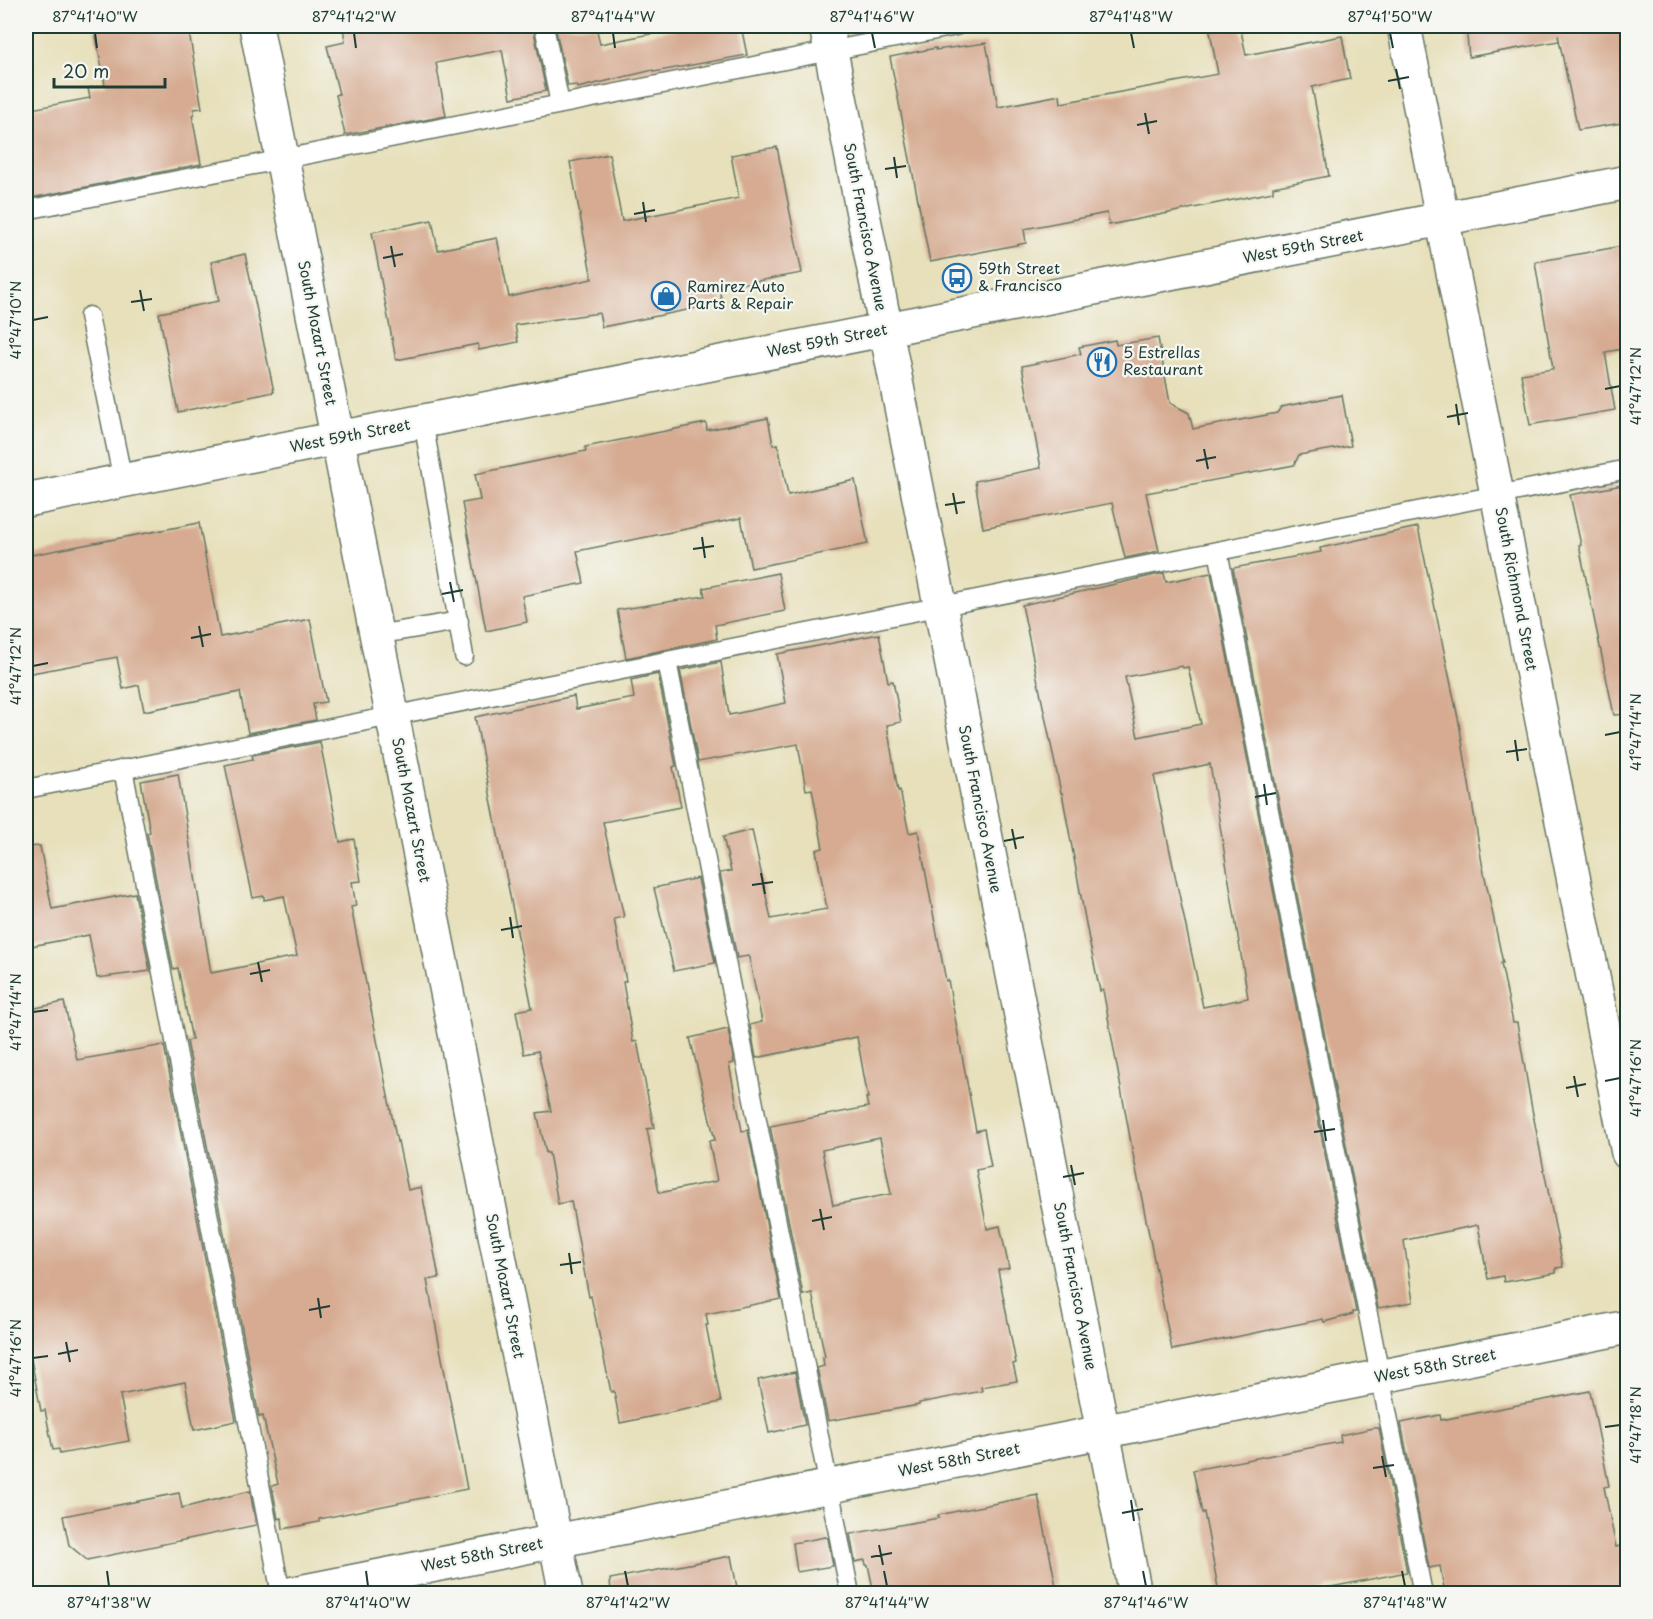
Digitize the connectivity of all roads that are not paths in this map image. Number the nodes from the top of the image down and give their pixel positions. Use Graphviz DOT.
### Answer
graph roads {
  1 [pos="256,26"];
  2 [pos="544,26"];
  3 [pos="956,26"];
  4 [pos="1404,26"];
  5 [pos="828,38"];
  6 [pos="560,104"];
  7 [pos="282,159"];
  8 [pos="1628,182"];
  9 [pos="26,210"];
  10 [pos="1443,219"];
  11 [pos="89,316"];
  12 [pos="885,329"];
  13 [pos="423,421"];
  14 [pos="337,438"];
  15 [pos="1628,469"];
  16 [pos="123,481"];
  17 [pos="1498,495"];
  18 [pos="26,500"];
  19 [pos="1218,551"];
  20 [pos="940,606"];
  21 [pos="459,621"];
  22 [pos="376,635"];
  23 [pos="464,656"];
  24 [pos="667,661"];
  25 [pos="392,716"];
  26 [pos="123,769"];
  27 [pos="26,789"];
  28 [pos="1628,1153"];
  29 [pos="1628,1327"];
  30 [pos="1380,1376"];
  31 [pos="1103,1432"];
  32 [pos="829,1486"];
  33 [pos="555,1541"];
  34 [pos="281,1593"];
  35 [pos="290,1593"];
  36 [pos="566,1593"];
  37 [pos="850,1593"];
  38 [pos="1135,1593"];
  39 [pos="1423,1593"];
  1 -- 7 [label="street, South Mozart Street"];
  2 -- 6 [label="lane"];
  3 -- 5 [label="lane"];
  4 -- 10 [label="street, South Richmond Street"];
  5 -- 6 [label="lane"];
  5 -- 12 [label="street, South Francisco Avenue"];
  6 -- 7 [label="lane"];
  7 -- 9 [label="lane"];
  7 -- 14 [label="street, South Mozart Street"];
  8 -- 10 [label="street, West 59th Street"];
  10 -- 12 [label="street, West 59th Street"];
  10 -- 17 [label="street, South Richmond Street"];
  11 -- 16 [label="lane"];
  12 -- 13 [label="street, West 59th Street"];
  12 -- 20 [label="street, South Francisco Avenue"];
  13 -- 14 [label="street, West 59th Street"];
  13 -- 21 [label="lane"];
  14 -- 16 [label="street, West 59th Street"];
  14 -- 22 [label="street, South Mozart Street"];
  15 -- 17 [label="lane"];
  16 -- 18 [label="street, West 59th Street"];
  17 -- 19 [label="lane"];
  17 -- 28 [label="street, South Richmond Street"];
  19 -- 20 [label="lane"];
  19 -- 30 [label="lane"];
  20 -- 24 [label="lane"];
  20 -- 31 [label="street, South Francisco Avenue"];
  21 -- 22 [label="lane"];
  21 -- 23 [label="lane"];
  22 -- 25 [label="street, South Mozart Street"];
  24 -- 25 [label="lane"];
  24 -- 32 [label="lane"];
  25 -- 26 [label="lane"];
  25 -- 33 [label="street, South Mozart Street"];
  26 -- 27 [label="lane"];
  26 -- 34 [label="lane"];
  29 -- 30 [label="street, West 58th Street"];
  30 -- 31 [label="street, West 58th Street"];
  30 -- 39 [label="lane"];
  31 -- 32 [label="street, West 58th Street"];
  31 -- 38 [label="street, South Francisco Avenue"];
  32 -- 33 [label="street, West 58th Street"];
  32 -- 37 [label="lane"];
  33 -- 35 [label="street, West 58th Street"];
  33 -- 36 [label="street, South Mozart Street"];
}
